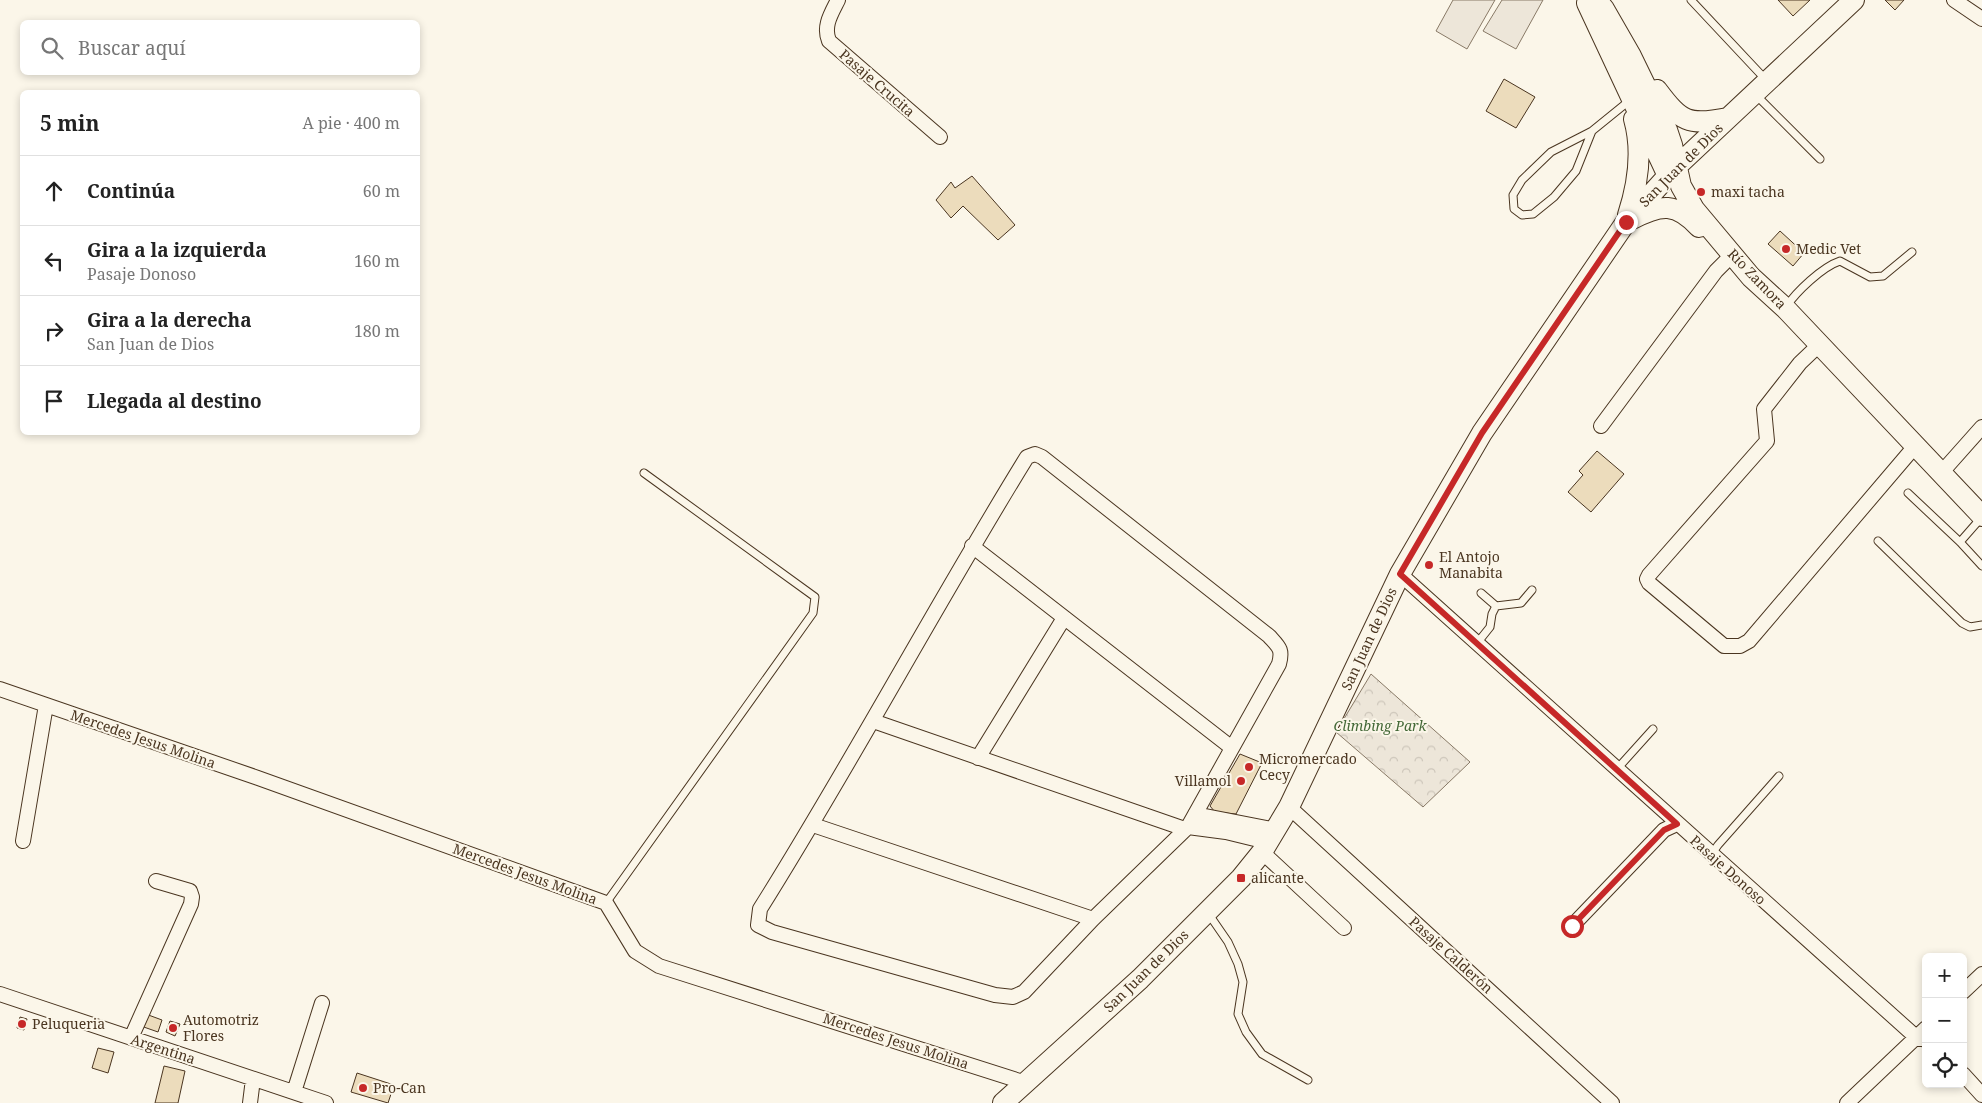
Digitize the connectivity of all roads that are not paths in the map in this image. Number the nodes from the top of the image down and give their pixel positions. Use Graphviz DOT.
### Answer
graph roads {
  1 [pos="838,0"];
  2 [pos="1586,0"];
  3 [pos="1597,0"];
  4 [pos="1691,0"];
  5 [pos="1854,0"];
  6 [pos="1954,0"];
  7 [pos="1982,19"];
  8 [pos="1631,56"];
  9 [pos="1761,87"];
  10 [pos="1627,92"];
  11 [pos="1728,118"];
  12 [pos="1592,130"];
  13 [pos="940,136"];
  14 [pos="1696,148"];
  15 [pos="1820,158"];
  16 [pos="1672,171"];
  17 [pos="1694,209"];
  18 [pos="1626,222"];
  19 [pos="1912,252"];
  20 [pos="1728,259"];
  21 [pos="1751,277"];
  22 [pos="1785,308"];
  23 [pos="1820,344"];
  24 [pos="1601,426"];
  25 [pos="1982,427"];
  26 [pos="1916,445"];
  27 [pos="1942,472"];
  28 [pos="644,473"];
  29 [pos="1908,493"];
  30 [pos="1982,516"];
  31 [pos="1878,541"];
  32 [pos="1960,542"];
  33 [pos="972,546"];
  34 [pos="1982,566"];
  35 [pos="1400,574"];
  36 [pos="1532,590"];
  37 [pos="1481,593"];
  38 [pos="1496,606"];
  39 [pos="1064,618"];
  40 [pos="1982,625"];
  41 [pos="1478,642"];
  42 [pos="0,689"];
  43 [pos="46,705"];
  44 [pos="872,721"];
  45 [pos="1653,728"];
  46 [pos="1232,748"];
  47 [pos="978,758"];
  48 [pos="1617,768"];
  49 [pos="1779,776"];
  50 [pos="1289,808"];
  51 [pos="1189,823"];
  52 [pos="1677,824"];
  53 [pos="812,825"];
  54 [pos="23,841"];
  55 [pos="1268,841"];
  56 [pos="1711,854"];
  57 [pos="156,881"];
  58 [pos="606,903"];
  59 [pos="1207,912"];
  60 [pos="1093,919"];
  61 [pos="1572,926"];
  62 [pos="1344,928"];
  63 [pos="1982,974"];
  64 [pos="1967,988"];
  65 [pos="1,998"];
  66 [pos="322,1003"];
  67 [pos="1922,1034"];
  68 [pos="1922,1036"];
  69 [pos="131,1038"];
  70 [pos="1967,1078"];
  71 [pos="253,1079"];
  72 [pos="1308,1080"];
  73 [pos="1026,1082"];
  74 [pos="294,1092"];
  75 [pos="1982,1095"];
  76 [pos="250,1103"];
  77 [pos="326,1103"];
  78 [pos="1003,1103"];
  79 [pos="1612,1103"];
  80 [pos="1847,1103"];
  1 -- 13 [label="street, Pasaje Crucita"];
  2 -- 10 [label="street, Río Zamora"];
  3 -- 8 [label="street, Río Zamora"];
  4 -- 9 [label="lane"];
  5 -- 9 [label="street, San Juan de Dios"];
  6 -- 7 [label="street"];
  8 -- 11 [label="street"];
  8 -- 16 [label="street, Río Zamora"];
  9 -- 11 [label="street, San Juan de Dios"];
  9 -- 15 [label="lane"];
  10 -- 12 [label="lane"];
  10 -- 16 [label="street, Río Zamora"];
  10 -- 18 [label="street"];
  11 -- 14 [label="street, San Juan de Dios"];
  12 -- 12 [label="lane"];
  14 -- 16 [label="street, San Juan de Dios"];
  14 -- 17 [label="street"];
  16 -- 17 [label="street, Río Zamora"];
  16 -- 18 [label="street, San Juan de Dios"];
  17 -- 21 [label="street, Río Zamora"];
  18 -- 20 [label="street"];
  18 -- 35 [label="street, San Juan de Dios"];
  19 -- 22 [label="lane"];
  20 -- 21 [label="street"];
  20 -- 24 [label="street"];
  21 -- 22 [label="street, Río Zamora"];
  22 -- 23 [label="street, Río Zamora"];
  23 -- 26 [label="street, Río Zamora"];
  23 -- 26 [label="street"];
  25 -- 27 [label="street"];
  26 -- 27 [label="street, Río Zamora"];
  27 -- 30 [label="street, Río Zamora"];
  28 -- 58 [label="lane"];
  29 -- 32 [label="lane"];
  30 -- 32 [label="lane"];
  31 -- 40 [label="lane"];
  32 -- 34 [label="lane"];
  33 -- 39 [label="street"];
  33 -- 44 [label="street"];
  33 -- 46 [label="street"];
  35 -- 41 [label="street, Pasaje Donoso"];
  35 -- 50 [label="street, San Juan de Dios"];
  36 -- 38 [label="lane"];
  37 -- 38 [label="lane"];
  38 -- 41 [label="lane"];
  39 -- 46 [label="street"];
  39 -- 47 [label="street"];
  41 -- 48 [label="street, Pasaje Donoso"];
  42 -- 43 [label="street, Mercedes Jesus Molina"];
  43 -- 54 [label="street"];
  43 -- 58 [label="street, Mercedes Jesus Molina"];
  44 -- 47 [label="street"];
  44 -- 53 [label="street"];
  45 -- 48 [label="lane"];
  46 -- 51 [label="street"];
  47 -- 51 [label="street"];
  48 -- 52 [label="street, Pasaje Donoso"];
  49 -- 56 [label="lane"];
  50 -- 55 [label="street, San Juan de Dios"];
  50 -- 79 [label="street, Pasaje Calderón"];
  51 -- 55 [label="street"];
  51 -- 60 [label="street"];
  52 -- 56 [label="street, Pasaje Donoso"];
  52 -- 61 [label="street"];
  53 -- 60 [label="street"];
  53 -- 60 [label="street"];
  55 -- 59 [label="street, San Juan de Dios"];
  55 -- 62 [label="street"];
  56 -- 67 [label="street, Pasaje Donoso"];
  57 -- 69 [label="street"];
  58 -- 73 [label="street, Mercedes Jesus Molina"];
  59 -- 72 [label="lane"];
  59 -- 73 [label="street, San Juan de Dios"];
  63 -- 64 [label="street"];
  65 -- 69 [label="street, Argentina"];
  66 -- 74 [label="street"];
  68 -- 80 [label="street"];
  69 -- 71 [label="street, Argentina"];
  70 -- 75 [label="street"];
  71 -- 74 [label="street, Argentina"];
  71 -- 76 [label="street"];
  73 -- 78 [label="street, San Juan de Dios"];
  74 -- 77 [label="street, Argentina"];
}
